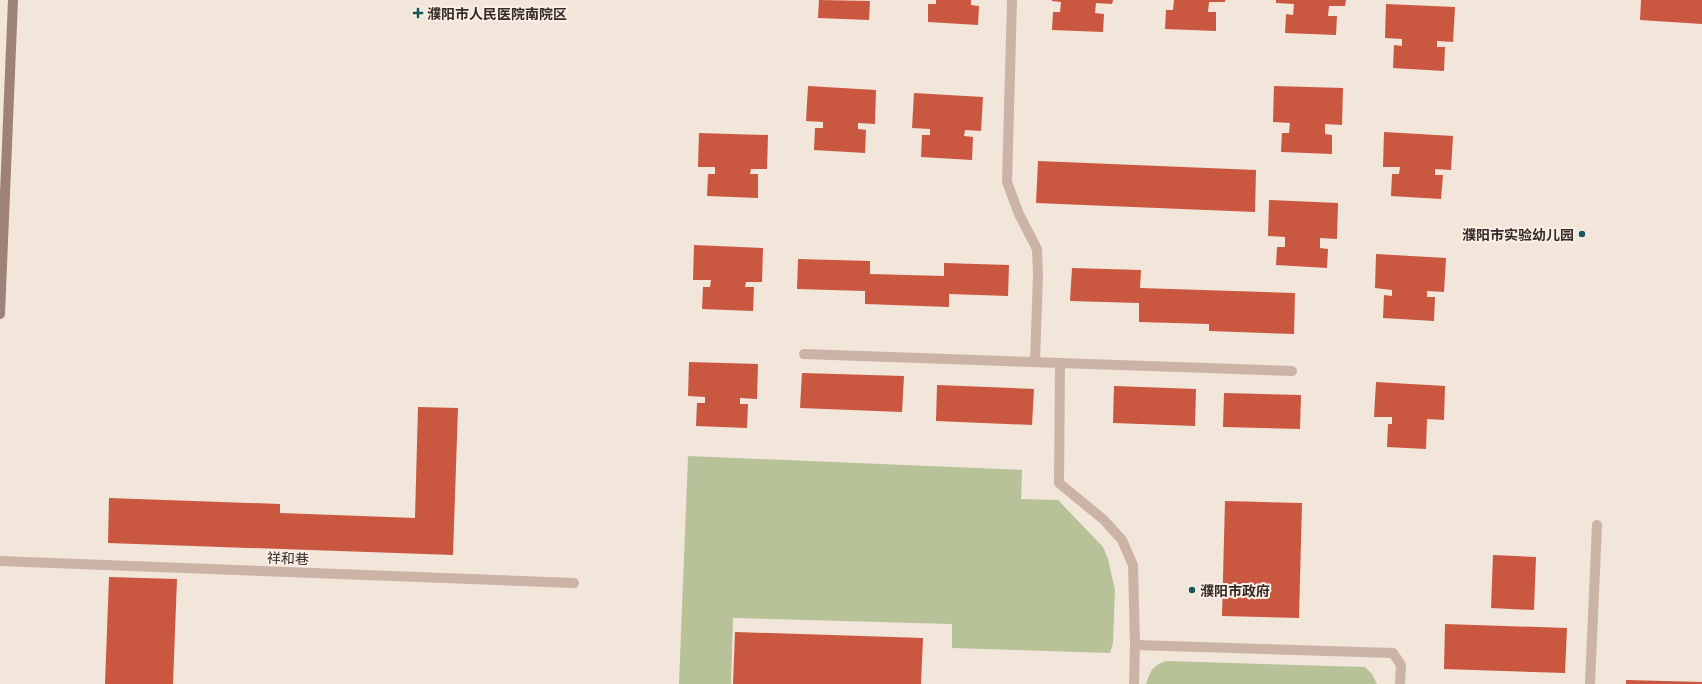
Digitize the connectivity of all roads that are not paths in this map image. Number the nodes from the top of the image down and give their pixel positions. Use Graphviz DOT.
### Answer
graph roads {
  1 [pos="13,0"];
  2 [pos="1012,0"];
  3 [pos="0,314"];
  4 [pos="804,354"];
  5 [pos="1035,362"];
  6 [pos="1060,363"];
  7 [pos="1292,371"];
  8 [pos="1596,525"];
  9 [pos="0,561"];
  10 [pos="574,583"];
  11 [pos="1135,646"];
  12 [pos="1134,684"];
  13 [pos="1400,684"];
  14 [pos="1590,684"];
  1 -- 3 [label="main road"];
  2 -- 5 [label="lane"];
  4 -- 5 [label="lane"];
  5 -- 6 [label="lane"];
  6 -- 7 [label="lane"];
  6 -- 11 [label="lane"];
  8 -- 14 [label="lane"];
  9 -- 10 [label="lane, 祥和巷"];
  11 -- 12 [label="lane"];
  11 -- 13 [label="lane"];
}
